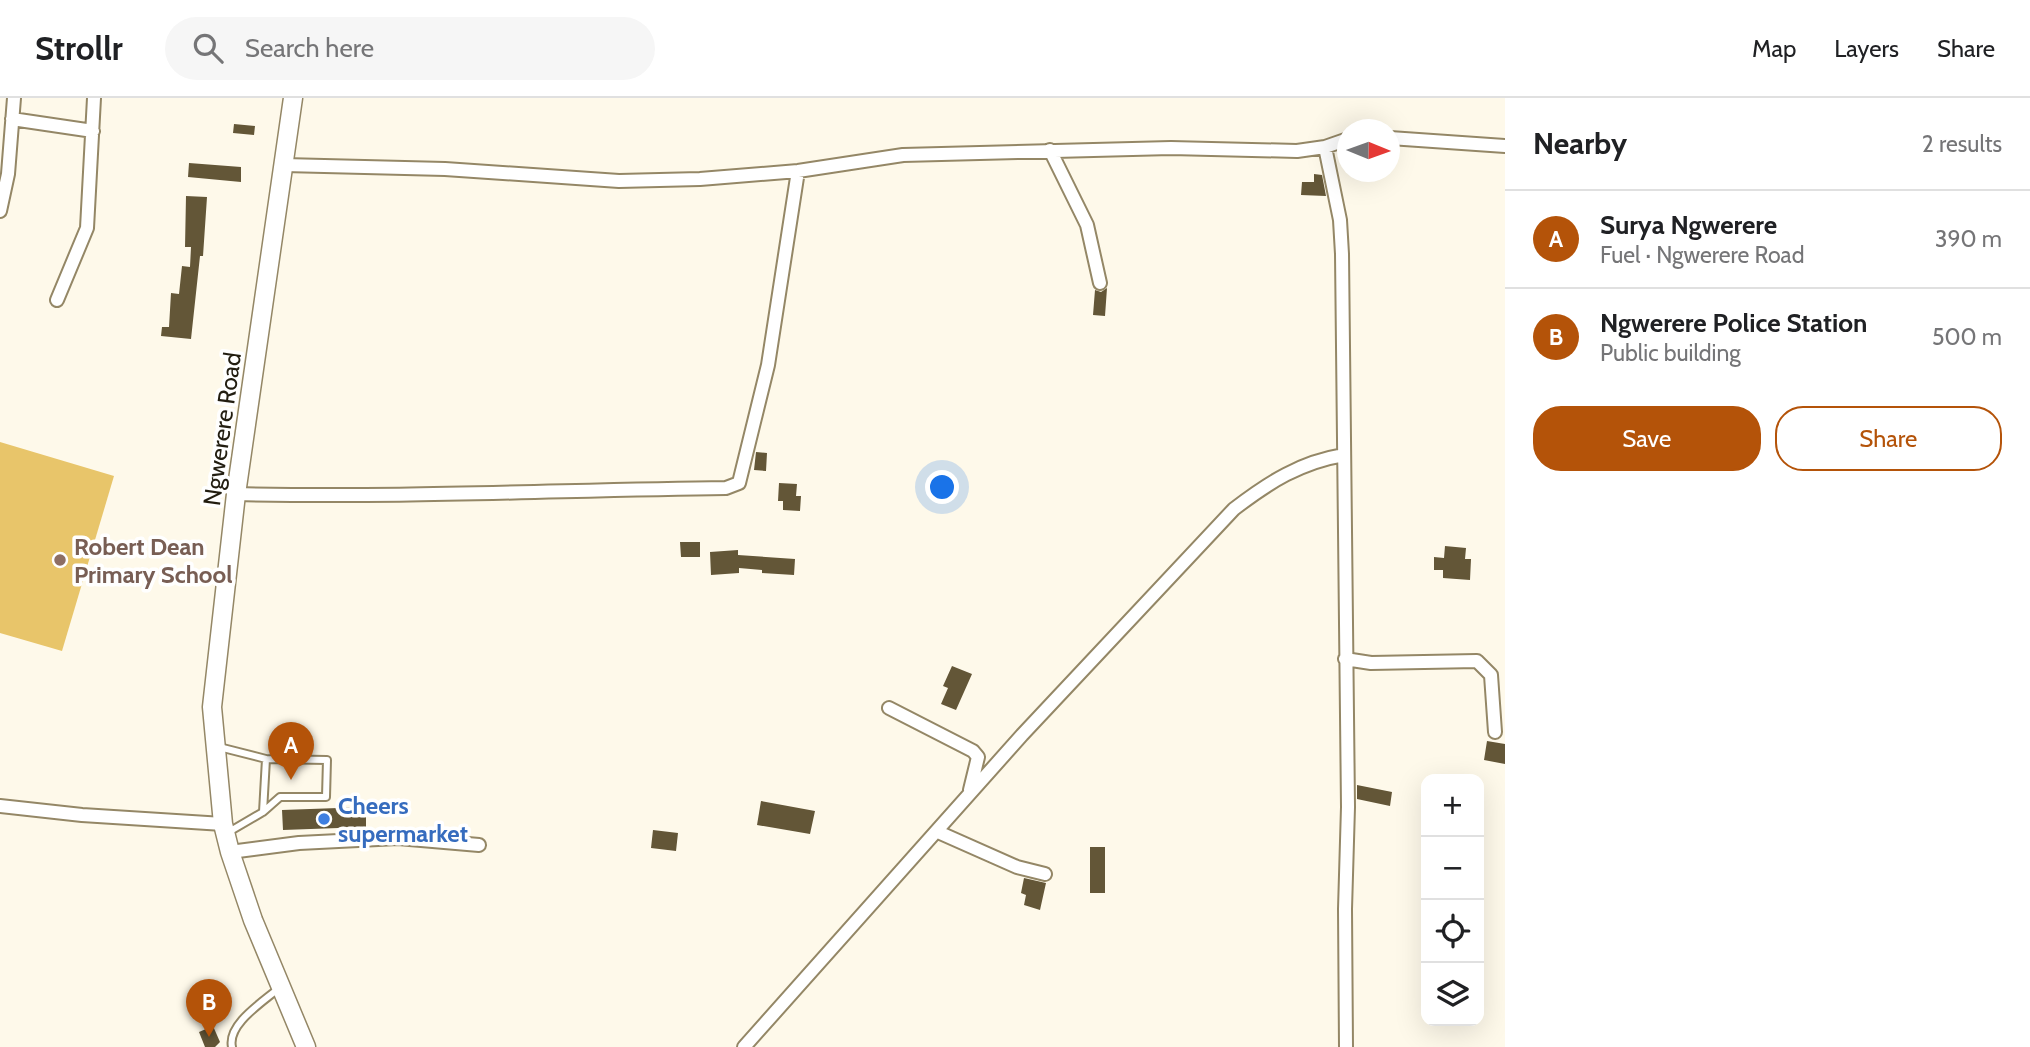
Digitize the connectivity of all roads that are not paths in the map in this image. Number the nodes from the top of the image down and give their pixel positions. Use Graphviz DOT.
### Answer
graph roads {
  1 [pos="14,98"];
  2 [pos="94,98"];
  3 [pos="293,98"];
  4 [pos="12,119"];
  5 [pos="93,131"];
  6 [pos="1400,139"];
  7 [pos="1337,143"];
  8 [pos="1505,146"];
  9 [pos="1325,147"];
  10 [pos="1050,150"];
  11 [pos="284,165"];
  12 [pos="798,171"];
  13 [pos="0,211"];
  14 [pos="1101,283"];
  15 [pos="57,300"];
  16 [pos="1345,454"];
  17 [pos="236,494"];
  18 [pos="1345,659"];
  19 [pos="889,708"];
  20 [pos="1494,732"];
  21 [pos="214,746"];
  22 [pos="266,759"];
  23 [pos="963,803"];
  24 [pos="0,806"];
  25 [pos="263,812"];
  26 [pos="224,829"];
  27 [pos="938,832"];
  28 [pos="479,845"];
  29 [pos="230,852"];
  30 [pos="1045,874"];
  31 [pos="280,987"];
  32 [pos="232,1047"];
  33 [pos="306,1047"];
  34 [pos="744,1047"];
  35 [pos="1346,1047"];
  1 -- 4 [label="street"];
  2 -- 5 [label="street"];
  3 -- 11 [label="main road, Ngwerere Road"];
  4 -- 5 [label="street"];
  4 -- 13 [label="street"];
  5 -- 15 [label="street"];
  6 -- 8 [label="street"];
  7 -- 9 [label="street"];
  9 -- 10 [label="street"];
  9 -- 16 [label="street"];
  10 -- 12 [label="street"];
  10 -- 14 [label="street"];
  11 -- 12 [label="street"];
  11 -- 17 [label="main road, Ngwerere Road"];
  12 -- 17 [label="street"];
  16 -- 18 [label="street"];
  16 -- 23 [label="street"];
  17 -- 21 [label="main road, Ngwerere Road"];
  18 -- 20 [label="street"];
  18 -- 35 [label="street"];
  19 -- 23 [label="street"];
  21 -- 22 [label="lane"];
  21 -- 26 [label="main road, Ngwerere Road"];
  22 -- 25 [label="lane"];
  22 -- 25 [label="lane"];
  23 -- 27 [label="street"];
  24 -- 26 [label="street"];
  25 -- 26 [label="lane"];
  26 -- 29 [label="main road, Ngwerere Road"];
  27 -- 30 [label="street"];
  27 -- 34 [label="street"];
  28 -- 29 [label="street"];
  29 -- 31 [label="main road, Ngwerere Road"];
  31 -- 32 [label="lane"];
  31 -- 33 [label="main road, Ngwerere Road"];
}
